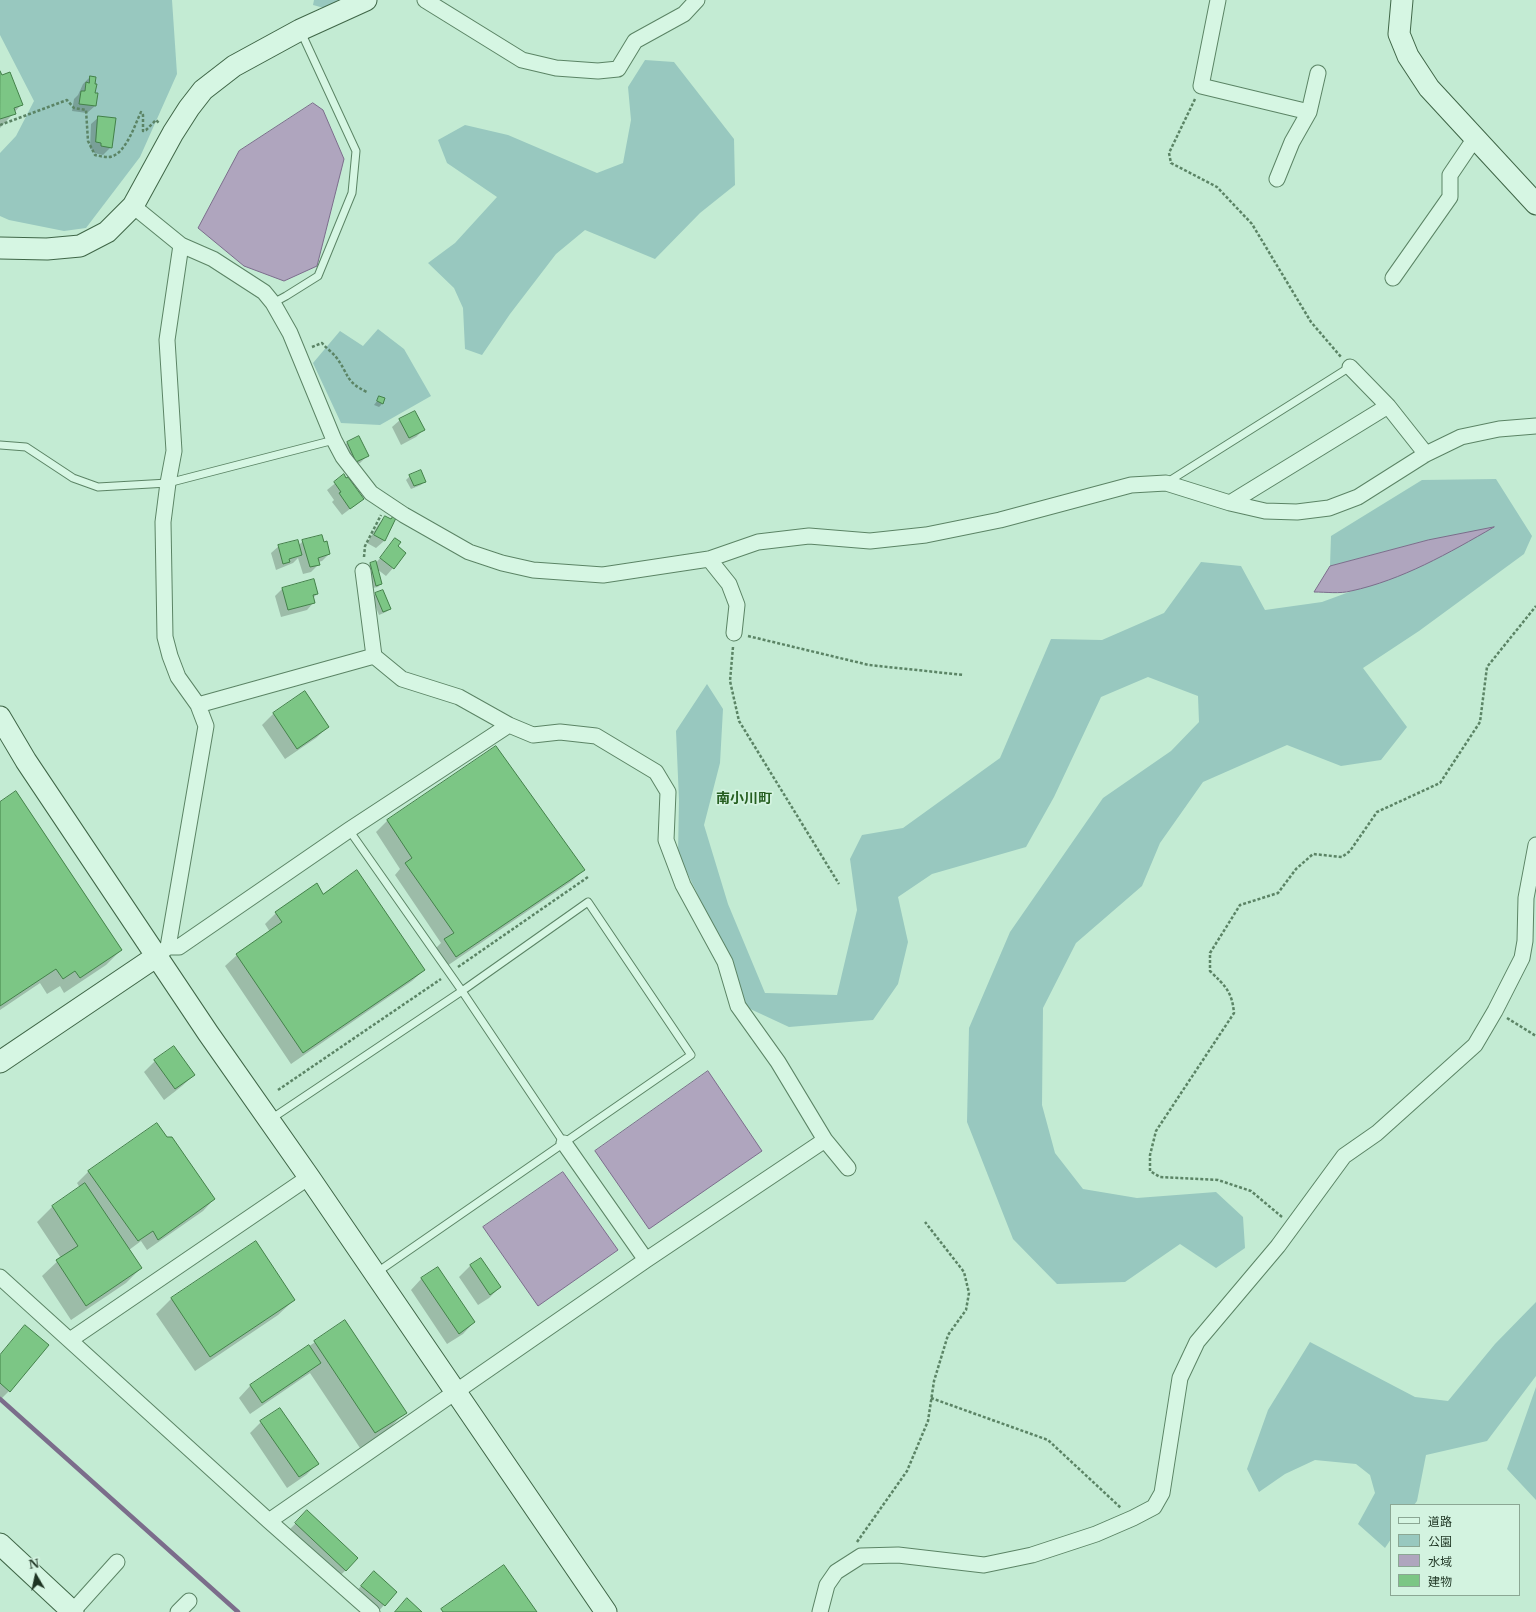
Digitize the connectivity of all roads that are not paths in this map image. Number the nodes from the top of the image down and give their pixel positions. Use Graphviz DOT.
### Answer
graph roads {
  1 [pos="366,0"];
  2 [pos="425,0"];
  3 [pos="697,0"];
  4 [pos="1218,0"];
  5 [pos="1402,0"];
  6 [pos="300,30"];
  7 [pos="1318,73"];
  8 [pos="1308,112"];
  9 [pos="1475,138"];
  10 [pos="1277,179"];
  11 [pos="1536,204"];
  12 [pos="133,206"];
  13 [pos="181,244"];
  14 [pos="0,248"];
  15 [pos="1393,278"];
  16 [pos="273,302"];
  17 [pos="1350,367"];
  18 [pos="1388,406"];
  19 [pos="1536,426"];
  20 [pos="334,440"];
  21 [pos="0,445"];
  22 [pos="1426,454"];
  23 [pos="168,483"];
  24 [pos="1166,483"];
  25 [pos="1230,503"];
  26 [pos="709,559"];
  27 [pos="363,571"];
  28 [pos="734,633"];
  29 [pos="374,656"];
  30 [pos="198,705"];
  31 [pos="0,717"];
  32 [pos="509,725"];
  33 [pos="349,830"];
  34 [pos="1536,845"];
  35 [pos="163,952"];
  36 [pos="462,991"];
  37 [pos="0,1062"];
  38 [pos="270,1120"];
  39 [pos="824,1140"];
  40 [pos="564,1143"];
  41 [pos="848,1168"];
  42 [pos="309,1177"];
  43 [pos="646,1260"];
  44 [pos="374,1274"];
  45 [pos="0,1277"];
  46 [pos="70,1340"];
  47 [pos="456,1390"];
  48 [pos="269,1521"];
  49 [pos="0,1544"];
  50 [pos="117,1562"];
  51 [pos="189,1601"];
  52 [pos="72,1612"];
  53 [pos="178,1612"];
  54 [pos="372,1612"];
  55 [pos="606,1612"];
  56 [pos="820,1612"];
  1 -- 6 [label="street"];
  2 -- 3 [label="street"];
  4 -- 8 [label="street"];
  5 -- 9 [label="street"];
  6 -- 12 [label="street"];
  6 -- 16 [label="lane"];
  7 -- 8 [label="street"];
  8 -- 10 [label="street"];
  9 -- 11 [label="street"];
  9 -- 15 [label="street"];
  12 -- 13 [label="street"];
  12 -- 14 [label="street"];
  13 -- 16 [label="street"];
  13 -- 23 [label="street"];
  16 -- 20 [label="street"];
  17 -- 18 [label="street"];
  17 -- 24 [label="lane"];
  18 -- 22 [label="street"];
  18 -- 25 [label="street"];
  19 -- 22 [label="street"];
  20 -- 23 [label="lane"];
  20 -- 26 [label="street"];
  21 -- 23 [label="lane"];
  22 -- 25 [label="street"];
  23 -- 30 [label="street"];
  24 -- 25 [label="street"];
  24 -- 26 [label="street"];
  26 -- 28 [label="street"];
  27 -- 29 [label="street"];
  29 -- 30 [label="street"];
  29 -- 32 [label="street"];
  30 -- 35 [label="street"];
  31 -- 35 [label="street"];
  32 -- 33 [label="street"];
  32 -- 39 [label="street"];
  33 -- 35 [label="street"];
  33 -- 36 [label="lane"];
  34 -- 56 [label="street"];
  35 -- 37 [label="street"];
  35 -- 38 [label="street"];
  36 -- 38 [label="lane"];
  36 -- 40 [label="lane"];
  36 -- 40 [label="lane"];
  38 -- 42 [label="street"];
  39 -- 41 [label="street"];
  39 -- 43 [label="street"];
  40 -- 43 [label="street"];
  40 -- 44 [label="lane"];
  42 -- 44 [label="street"];
  42 -- 46 [label="street"];
  43 -- 47 [label="street"];
  44 -- 47 [label="street"];
  45 -- 46 [label="street"];
  46 -- 48 [label="street"];
  47 -- 48 [label="street"];
  47 -- 55 [label="street"];
  48 -- 54 [label="street"];
  49 -- 52 [label="street"];
  50 -- 52 [label="street"];
  51 -- 53 [label="street"];
}
